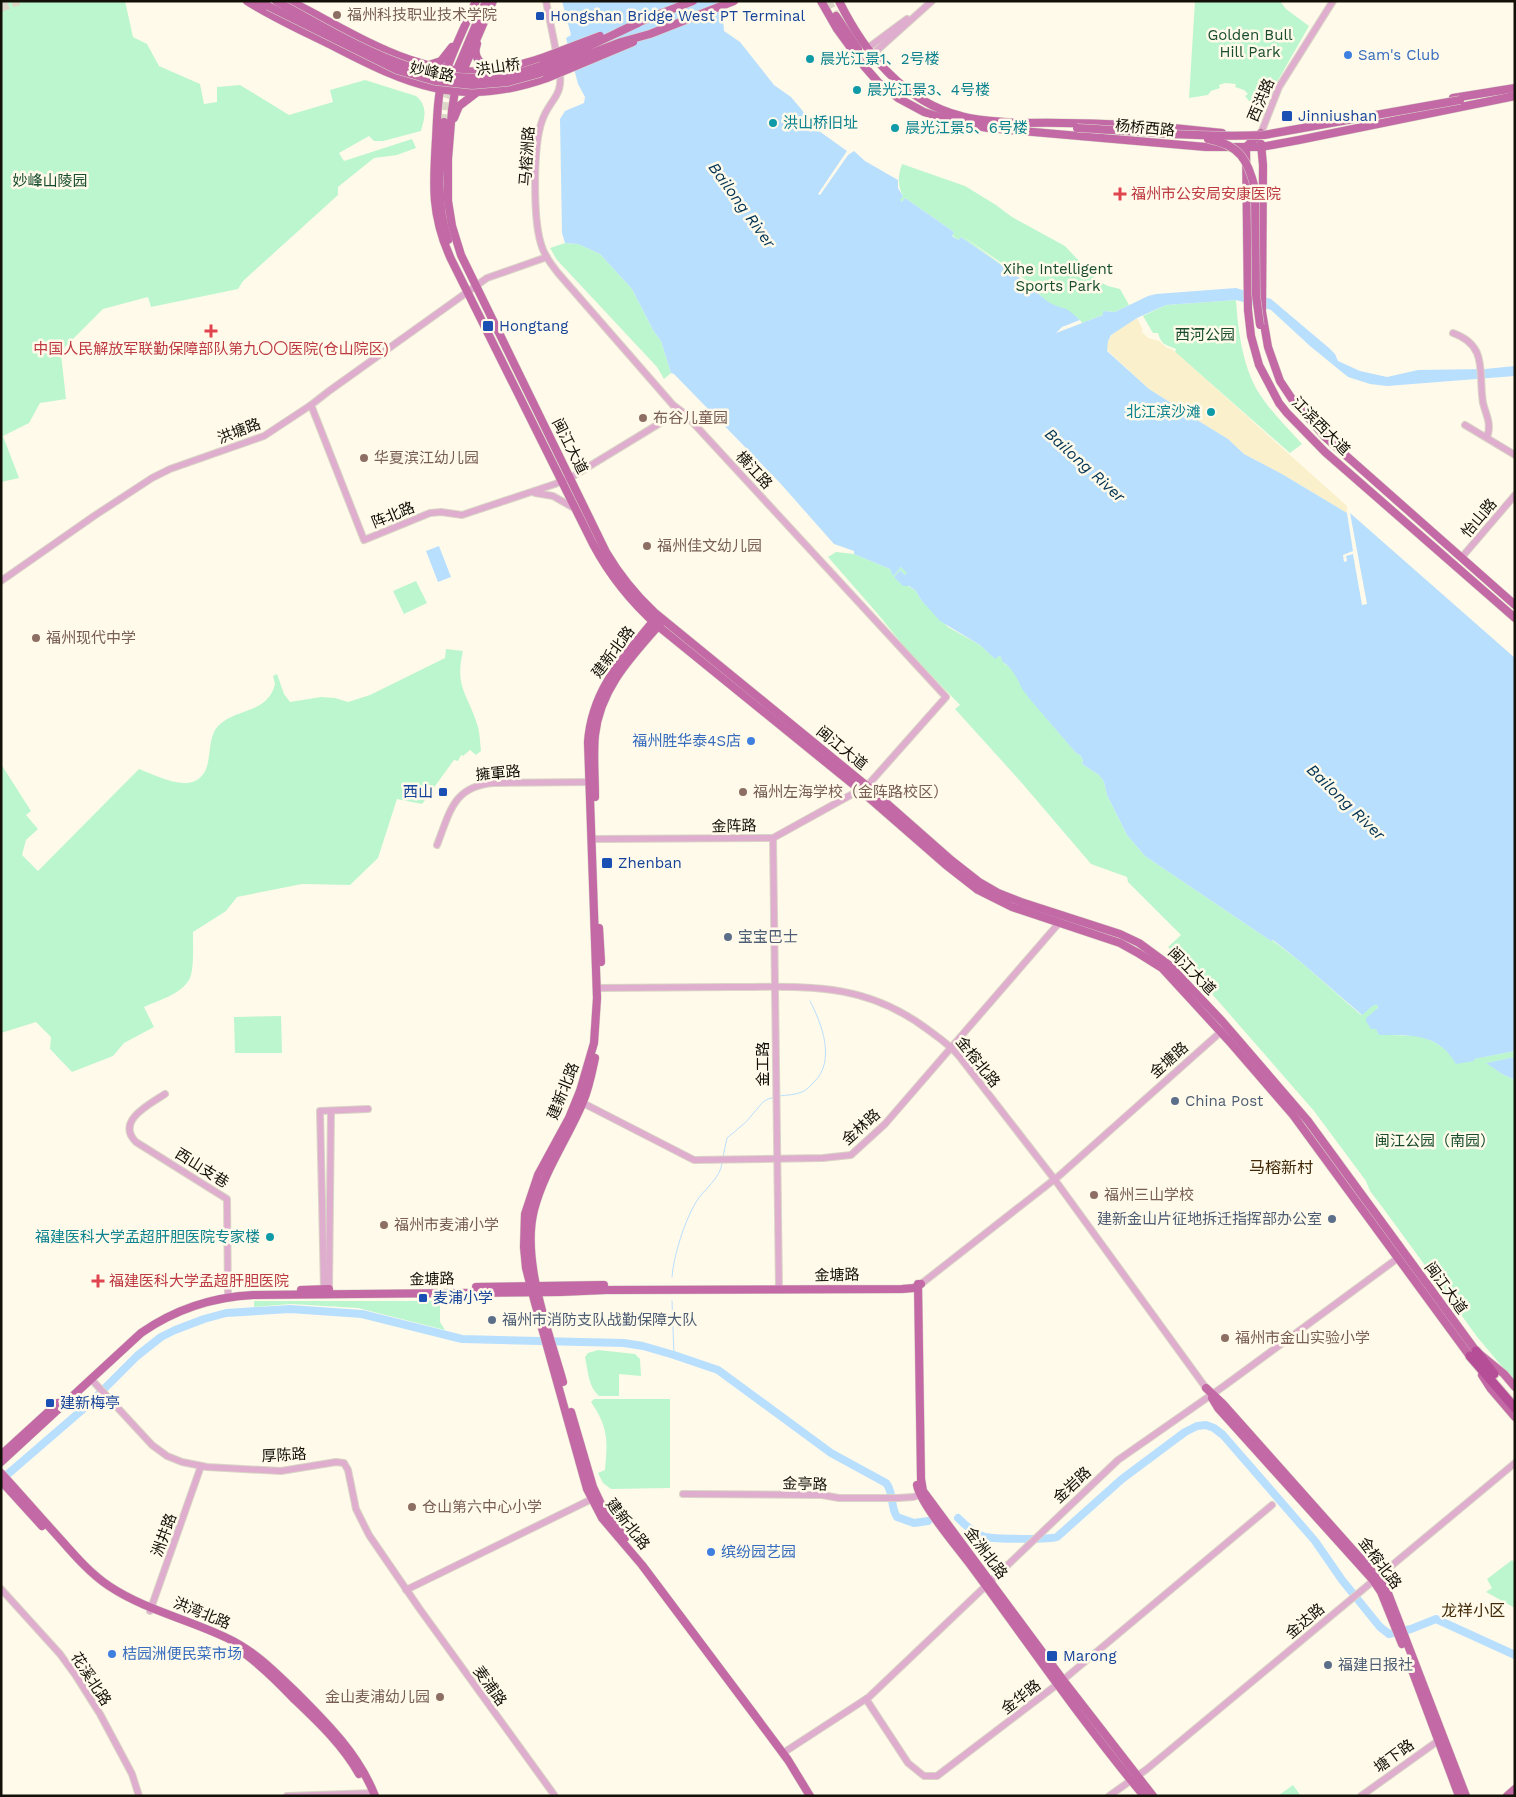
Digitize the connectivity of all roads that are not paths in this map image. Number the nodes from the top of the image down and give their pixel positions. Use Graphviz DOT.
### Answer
graph roads {
  1 [pos="247,1"];
  2 [pos="258,1"];
  3 [pos="276,1"];
  4 [pos="290,1"];
  5 [pos="476,1"];
  6 [pos="485,1"];
  7 [pos="493,1"];
  8 [pos="546,1"];
  9 [pos="693,1"];
  10 [pos="822,1"];
  11 [pos="838,1"];
  12 [pos="932,1"];
  13 [pos="1333,1"];
  14 [pos="730,2"];
  15 [pos="836,16"];
  16 [pos="469,17"];
  17 [pos="638,23"];
  18 [pos="482,27"];
  19 [pos="650,34"];
  20 [pos="871,51"];
  21 [pos="519,64"];
  22 [pos="425,65"];
  23 [pos="459,68"];
  24 [pos="447,70"];
  25 [pos="1515,88"];
  26 [pos="441,89"];
  27 [pos="455,91"];
  28 [pos="476,93"];
  29 [pos="1515,96"];
  30 [pos="916,106"];
  31 [pos="1022,123"];
  32 [pos="1261,133"];
  33 [pos="1172,134"];
  34 [pos="450,137"];
  35 [pos="1262,146"];
  36 [pos="1246,148"];
  37 [pos="460,254"];
  38 [pos="547,258"];
  39 [pos="457,271"];
  40 [pos="476,285"];
  41 [pos="467,291"];
  42 [pos="1453,333"];
  43 [pos="1268,347"];
  44 [pos="1263,372"];
  45 [pos="1276,372"];
  46 [pos="312,405"];
  47 [pos="680,411"];
  48 [pos="1465,425"];
  49 [pos="1487,437"];
  50 [pos="1515,455"];
  51 [pos="570,478"];
  52 [pos="562,482"];
  53 [pos="529,493"];
  54 [pos="1515,495"];
  55 [pos="577,510"];
  56 [pos="1462,557"];
  57 [pos="1,581"];
  58 [pos="1515,605"];
  59 [pos="1515,618"];
  60 [pos="658,621"];
  61 [pos="946,697"];
  62 [pos="592,782"];
  63 [pos="864,788"];
  64 [pos="773,838"];
  65 [pos="596,839"];
  66 [pos="437,845"];
  67 [pos="1058,923"];
  68 [pos="775,987"];
  69 [pos="600,988"];
  70 [pos="1224,1030"];
  71 [pos="951,1048"];
  72 [pos="165,1094"];
  73 [pos="579,1102"];
  74 [pos="368,1109"];
  75 [pos="331,1111"];
  76 [pos="777,1159"];
  77 [pos="1055,1180"];
  78 [pos="1398,1258"];
  79 [pos="917,1285"];
  80 [pos="779,1287"];
  81 [pos="534,1289"];
  82 [pos="326,1290"];
  83 [pos="228,1295"];
  84 [pos="1473,1353"];
  85 [pos="91,1379"];
  86 [pos="1515,1387"];
  87 [pos="1206,1388"];
  88 [pos="1211,1395"];
  89 [pos="1515,1399"];
  90 [pos="1515,1408"];
  91 [pos="1515,1417"];
  92 [pos="1,1455"];
  93 [pos="1,1462"];
  94 [pos="1515,1463"];
  95 [pos="201,1466"];
  96 [pos="3,1479"];
  97 [pos="683,1494"];
  98 [pos="923,1495"];
  99 [pos="594,1498"];
  100 [pos="1272,1505"];
  101 [pos="1375,1578"];
  102 [pos="988,1583"];
  103 [pos="1,1589"];
  104 [pos="406,1590"];
  105 [pos="150,1609"];
  106 [pos="1060,1682"];
  107 [pos="866,1699"];
  108 [pos="1441,1739"];
  109 [pos="783,1753"];
  110 [pos="1135,1778"];
  111 [pos="1515,1790"];
  112 [pos="372,1794"];
  113 [pos="139,1796"];
  114 [pos="287,1796"];
  115 [pos="555,1796"];
  116 [pos="810,1796"];
  117 [pos="1110,1796"];
  118 [pos="1144,1796"];
  119 [pos="1153,1796"];
  120 [pos="1361,1796"];
  121 [pos="1459,1796"];
  122 [pos="1466,1796"];
  123 [pos="1507,1796"];
  1 -- 26 [label="main road, 妙峰路"];
  2 -- 19 [label="main road, 洪山桥, bridge"];
  3 -- 17 [label="main road, bridge"];
  4 -- 22 [label="main road, 妙峰路"];
  5 -- 16 [label="main road"];
  6 -- 23 [label="main road"];
  7 -- 18 [label="main road"];
  8 -- 38 [label="street, 马榕洲路"];
  9 -- 17 [label="main road, 洪山桥, bridge"];
  10 -- 30 [label="main road, 杨桥西路"];
  11 -- 20 [label="main road, 杨桥西路"];
  12 -- 20 [label="street"];
  13 -- 32 [label="street, 西洪路"];
  14 -- 19 [label="main road, 洪山桥, bridge"];
  15 -- 30 [label="main road"];
  16 -- 22 [label="main road"];
  16 -- 24 [label="main road"];
  17 -- 21 [label="main road, 洪山桥, bridge"];
  18 -- 21 [label="main road"];
  18 -- 23 [label="main road"];
  19 -- 28 [label="main road, 妙峰路, bridge"];
  20 -- 31 [label="main road, 杨桥西路"];
  21 -- 23 [label="main road, 妙峰路"];
  22 -- 24 [label="main road, 妙峰路"];
  23 -- 24 [label="main road, 妙峰路"];
  23 -- 27 [label="main road, 闽江大道"];
  24 -- 26 [label="main road"];
  25 -- 32 [label="main road"];
  25 -- 33 [label="main road, 杨桥西路, bridge"];
  26 -- 27 [label="main road, 妙峰路"];
  26 -- 39 [label="main road"];
  27 -- 28 [label="main road, 妙峰路"];
  27 -- 34 [label="main road, 闽江大道"];
  28 -- 34 [label="main road"];
  29 -- 35 [label="main road, 杨桥西路"];
  30 -- 36 [label="main road, 杨桥西路"];
  31 -- 32 [label="main road"];
  31 -- 33 [label="main road, 杨桥西路, bridge"];
  32 -- 35 [label="main road, 江滨西大道"];
  32 -- 36 [label="main road"];
  33 -- 43 [label="main road, bridge"];
  34 -- 37 [label="main road, 闽江大道"];
  35 -- 36 [label="main road, 杨桥西路"];
  35 -- 43 [label="main road, 江滨西大道"];
  36 -- 44 [label="main road, 江滨西大道"];
  37 -- 39 [label="main road"];
  37 -- 40 [label="main road, 闽江大道"];
  38 -- 40 [label="street, 洪塘路"];
  38 -- 47 [label="street, 横江路"];
  39 -- 41 [label="main road, 闽江大道"];
  40 -- 41 [label="street, 洪塘路"];
  40 -- 51 [label="main road, 闽江大道"];
  41 -- 46 [label="street, 洪塘路"];
  41 -- 52 [label="main road, 闽江大道"];
  42 -- 49 [label="street"];
  43 -- 45 [label="main road, 江滨西大道"];
  44 -- 45 [label="main road"];
  44 -- 59 [label="main road, 江滨西大道"];
  45 -- 56 [label="main road, 江滨西大道"];
  46 -- 53 [label="street, 阵北路"];
  46 -- 57 [label="street, 洪塘路"];
  47 -- 51 [label="street, 阵北路"];
  47 -- 61 [label="street, 横江路"];
  48 -- 49 [label="street"];
  49 -- 50 [label="street"];
  51 -- 52 [label="street, 阵北路"];
  51 -- 60 [label="main road, 闽江大道"];
  52 -- 53 [label="street, 阵北路"];
  52 -- 55 [label="main road, 闽江大道"];
  53 -- 55 [label="street"];
  54 -- 56 [label="street, 怡山路"];
  55 -- 60 [label="main road, 闽江大道"];
  56 -- 58 [label="main road, 江滨西大道"];
  60 -- 62 [label="main road, 建新北路"];
  60 -- 63 [label="main road, 闽江大道"];
  61 -- 63 [label="street, 金阵路"];
  62 -- 65 [label="main road, 建新北路"];
  62 -- 66 [label="street, 擁軍路"];
  62 -- 69 [label="main road, 建新北路"];
  63 -- 64 [label="street, 金阵路"];
  63 -- 67 [label="main road, 闽江大道"];
  63 -- 70 [label="main road, 闽江大道"];
  64 -- 65 [label="street, 金阵路"];
  64 -- 68 [label="street, 金工路"];
  65 -- 69 [label="main road, 建新北路"];
  67 -- 70 [label="main road, 闽江大道"];
  67 -- 71 [label="street, 金林路"];
  68 -- 69 [label="street, 金榕北路"];
  68 -- 71 [label="street, 金榕北路"];
  68 -- 76 [label="street, 金工路"];
  69 -- 73 [label="main road, 建新北路"];
  70 -- 77 [label="street, 金塘路"];
  70 -- 78 [label="main road, 闽江大道"];
  70 -- 84 [label="main road, 闽江大道"];
  71 -- 76 [label="street, 金林路"];
  71 -- 77 [label="street, 金榕北路"];
  72 -- 83 [label="street, 西山支巷"];
  73 -- 76 [label="street, 金林路"];
  73 -- 81 [label="main road, 建新北路"];
  74 -- 75 [label="street"];
  75 -- 82 [label="street"];
  75 -- 82 [label="street"];
  76 -- 80 [label="street, 金工路"];
  77 -- 79 [label="street, 金塘路"];
  77 -- 87 [label="street, 金榕北路"];
  78 -- 84 [label="main road, 闽江大道"];
  78 -- 88 [label="street, 金岩路"];
  79 -- 80 [label="main road, 金塘路"];
  79 -- 98 [label="main road, 金洲北路"];
  80 -- 81 [label="main road, 金塘路"];
  81 -- 82 [label="main road, 金塘路"];
  81 -- 83 [label="main road, 金塘路"];
  81 -- 99 [label="main road, 建新北路"];
  82 -- 83 [label="main road, 金塘路"];
  83 -- 85 [label="main road, 金塘路"];
  83 -- 92 [label="main road, 金塘路"];
  84 -- 86 [label="main road, 闽江大道"];
  84 -- 89 [label="highway"];
  84 -- 90 [label="highway"];
  84 -- 91 [label="main road, 闽江大道"];
  85 -- 93 [label="main road, 金塘路"];
  85 -- 95 [label="street, 厚陈路"];
  87 -- 88 [label="main road, 金榕北路"];
  88 -- 101 [label="main road, 金榕北路"];
  88 -- 102 [label="street, 金岩路"];
  94 -- 101 [label="street, 金达路"];
  95 -- 104 [label="street, 厚陈路"];
  95 -- 105 [label="street, 洲井路"];
  96 -- 105 [label="main road, 洪湾北路"];
  97 -- 98 [label="street, 金亭路, bridge"];
  98 -- 102 [label="main road, 金洲北路"];
  99 -- 104 [label="street"];
  99 -- 109 [label="main road, 建新北路"];
  100 -- 106 [label="street, 金华路"];
  101 -- 108 [label="main road, 金榕北路"];
  101 -- 110 [label="street, 金达路"];
  102 -- 106 [label="main road, 金洲北路"];
  102 -- 107 [label="street, 金岩路"];
  103 -- 113 [label="street, 花溪北路"];
  104 -- 115 [label="street, 麦浦路"];
  105 -- 112 [label="main road, 洪湾北路"];
  106 -- 107 [label="street, 金华路"];
  106 -- 110 [label="main road, 金洲北路"];
  107 -- 109 [label="street, 金岩路"];
  108 -- 120 [label="street, 塘下路"];
  108 -- 121 [label="main road, 金榕北路"];
  108 -- 122 [label="main road, 金榕北路"];
  109 -- 116 [label="main road, 建新北路"];
  110 -- 117 [label="street, 金达路"];
  110 -- 118 [label="main road, 金洲北路"];
  110 -- 119 [label="main road, 金洲北路"];
  111 -- 123 [label="main road"];
  112 -- 114 [label="street"];
}
